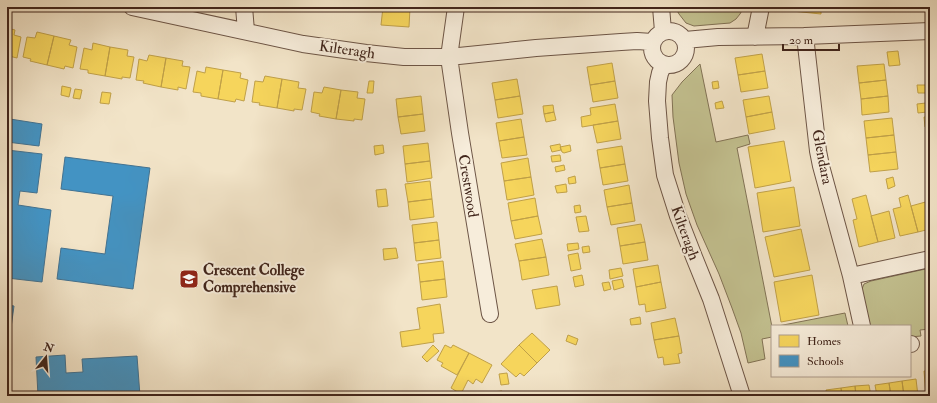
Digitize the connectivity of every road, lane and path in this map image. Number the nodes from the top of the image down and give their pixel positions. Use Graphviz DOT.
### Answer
graph roads {
  1 [pos="132,7"];
  2 [pos="244,7"];
  3 [pos="456,7"];
  4 [pos="661,7"];
  5 [pos="761,7"];
  6 [pos="246,31"];
  7 [pos="930,31"];
  8 [pos="805,36"];
  9 [pos="657,37"];
  10 [pos="756,37"];
  11 [pos="685,40"];
  12 [pos="450,57"];
  13 [pos="664,64"];
  14 [pos="930,259"];
  15 [pos="851,276"];
  16 [pos="490,314"];
  17 [pos="862,325"];
  18 [pos="742,396"];
  1 -- 6 [label="street, Kilteragh"];
  2 -- 6 [label="street"];
  3 -- 12 [label="street"];
  4 -- 9 [label="street"];
  5 -- 10 [label="street"];
  6 -- 12 [label="street, Kilteragh"];
  7 -- 8 [label="street"];
  8 -- 10 [label="street"];
  8 -- 15 [label="street, Glendara"];
  9 -- 11 [label="street"];
  9 -- 12 [label="street, Kilteragh"];
  9 -- 13 [label="street"];
  10 -- 11 [label="street"];
  11 -- 13 [label="street"];
  12 -- 16 [label="street, Crestwood"];
  13 -- 18 [label="street, Kilteragh"];
  14 -- 15 [label="street"];
  15 -- 17 [label="street, Glendara"];
}
